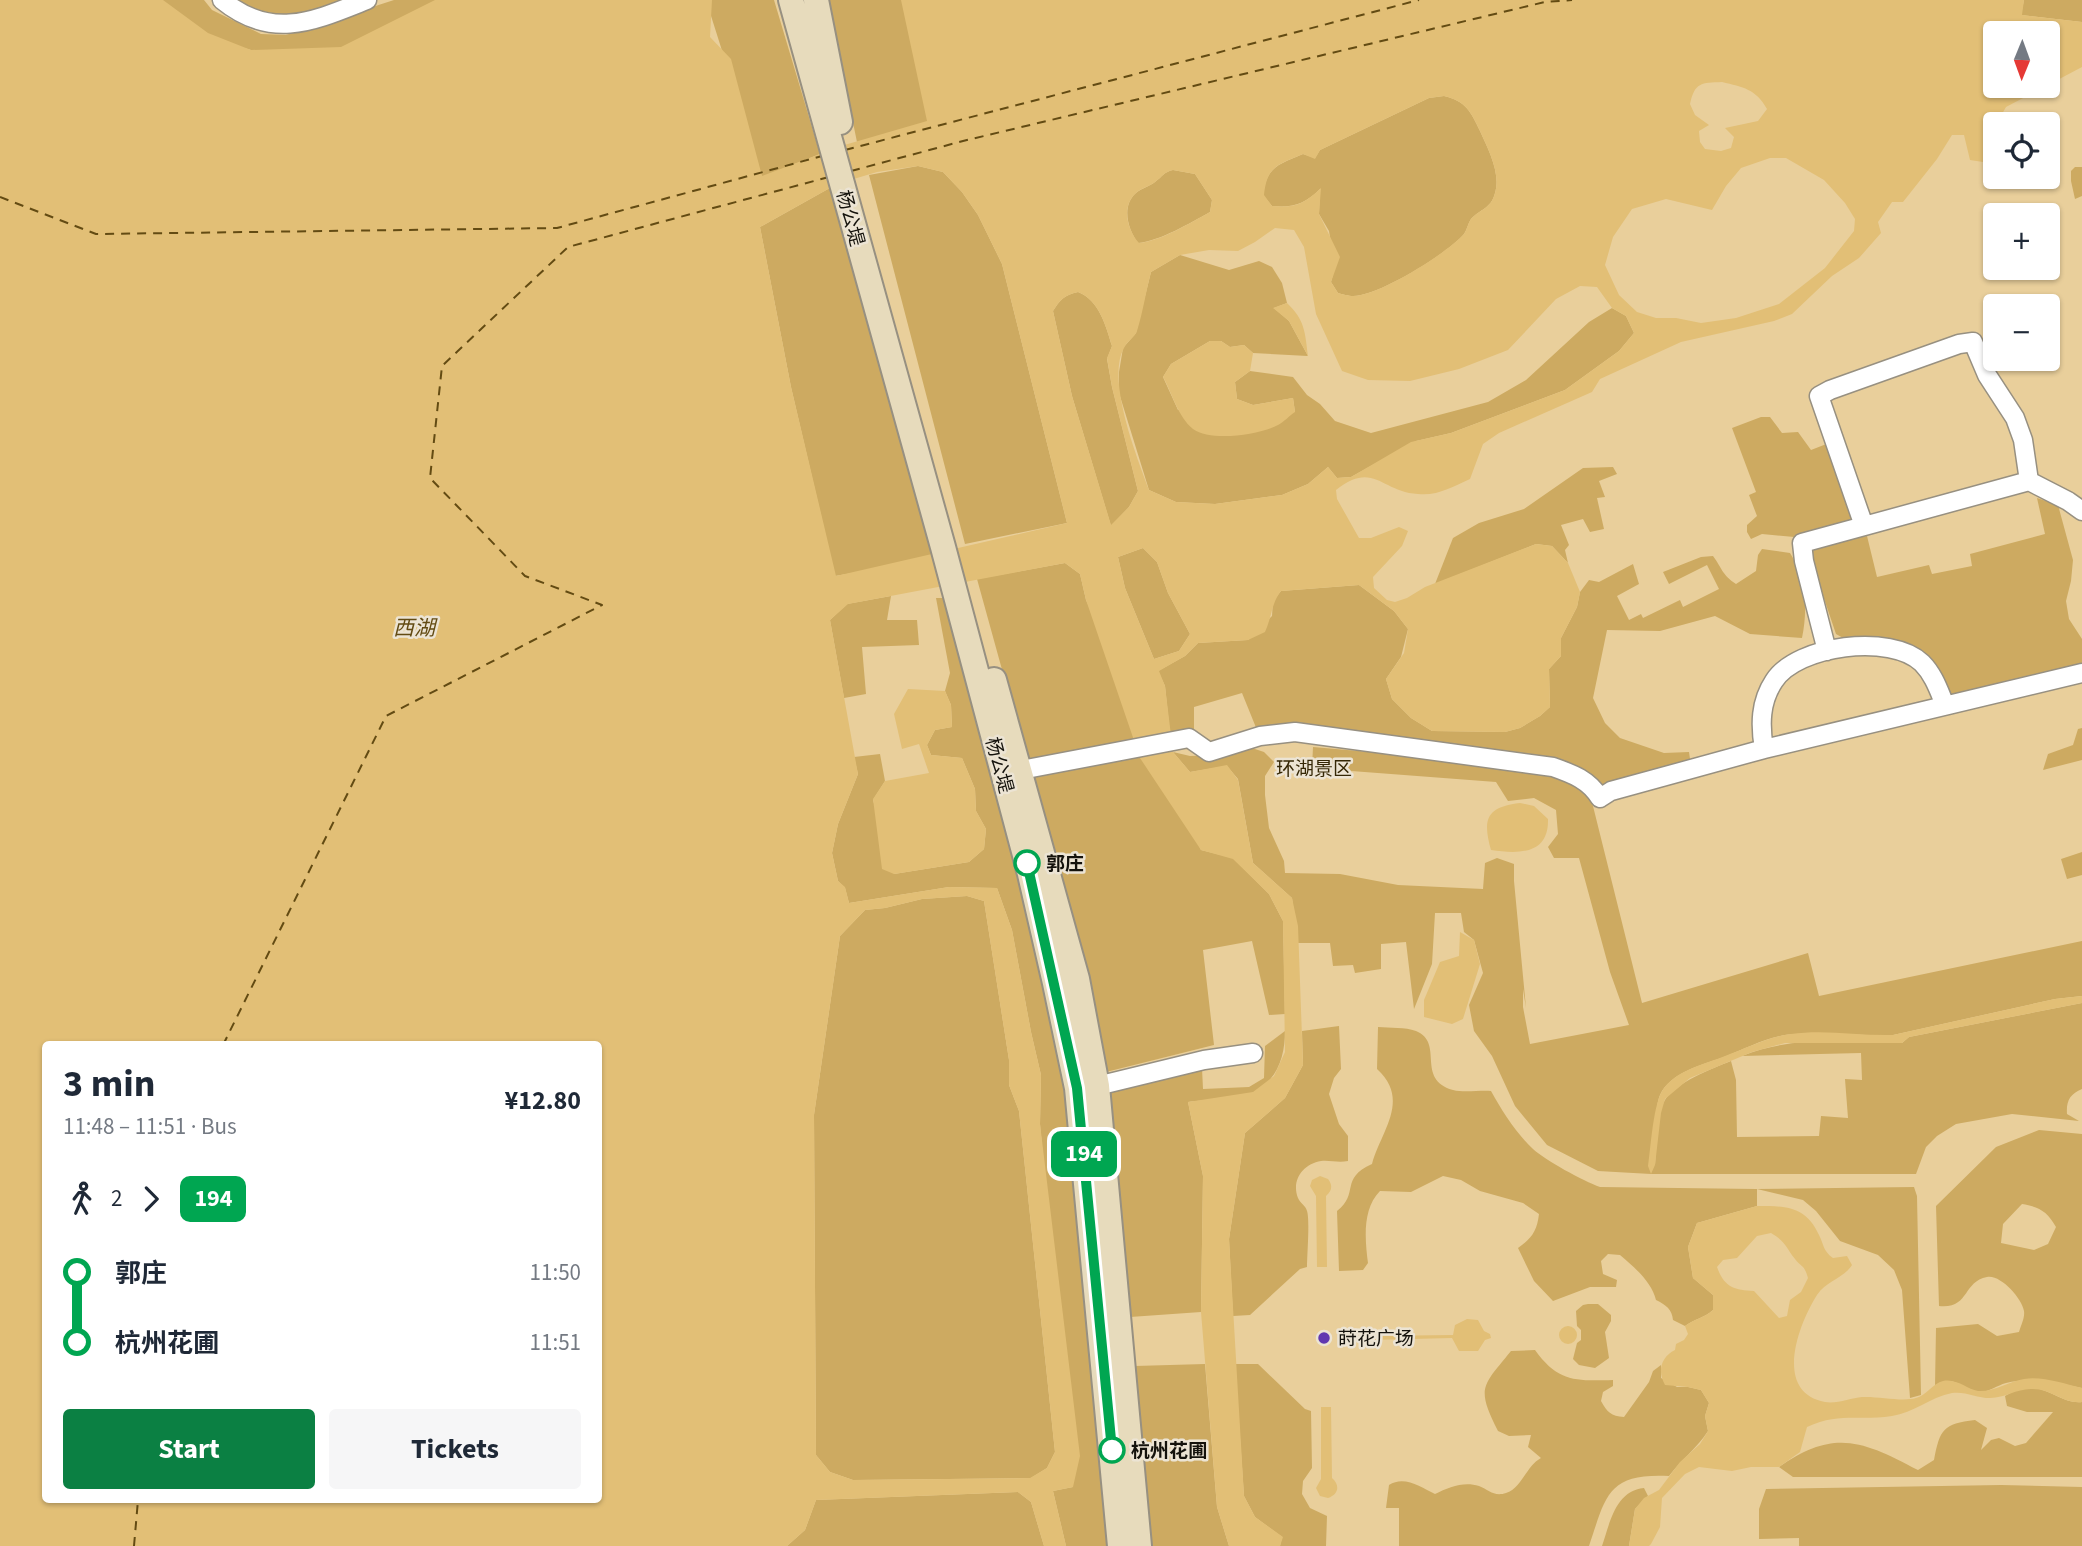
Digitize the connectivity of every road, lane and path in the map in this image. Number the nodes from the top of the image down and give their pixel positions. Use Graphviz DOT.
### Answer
graph roads {
  1 [pos="222,0"];
  2 [pos="367,0"];
  3 [pos="791,0"];
  4 [pos="816,0"];
  5 [pos="836,135"];
  6 [pos="2029,481"];
  7 [pos="2082,510"];
  8 [pos="1864,526"];
  9 [pos="963,598"];
  10 [pos="1827,651"];
  11 [pos="2082,673"];
  12 [pos="1945,705"];
  13 [pos="1763,749"];
  14 [pos="1021,771"];
  15 [pos="1253,1053"];
  16 [pos="1097,1086"];
  17 [pos="1120,1546"];
  18 [pos="1139,1546"];
  1 -- 2 [label="street"];
  3 -- 5 [label="main road, 杨公堤"];
  4 -- 5 [label="main road, 杨公堤"];
  5 -- 9 [label="main road, 杨公堤"];
  6 -- 7 [label="street"];
  6 -- 8 [label="street"];
  6 -- 8 [label="street"];
  8 -- 10 [label="street"];
  9 -- 14 [label="main road, 杨公堤"];
  9 -- 17 [label="main road, 杨公堤"];
  10 -- 12 [label="street"];
  10 -- 13 [label="street"];
  11 -- 12 [label="street"];
  12 -- 13 [label="street"];
  13 -- 14 [label="street"];
  14 -- 16 [label="main road, 杨公堤"];
  15 -- 16 [label="street"];
  16 -- 18 [label="main road, 杨公堤"];
}
